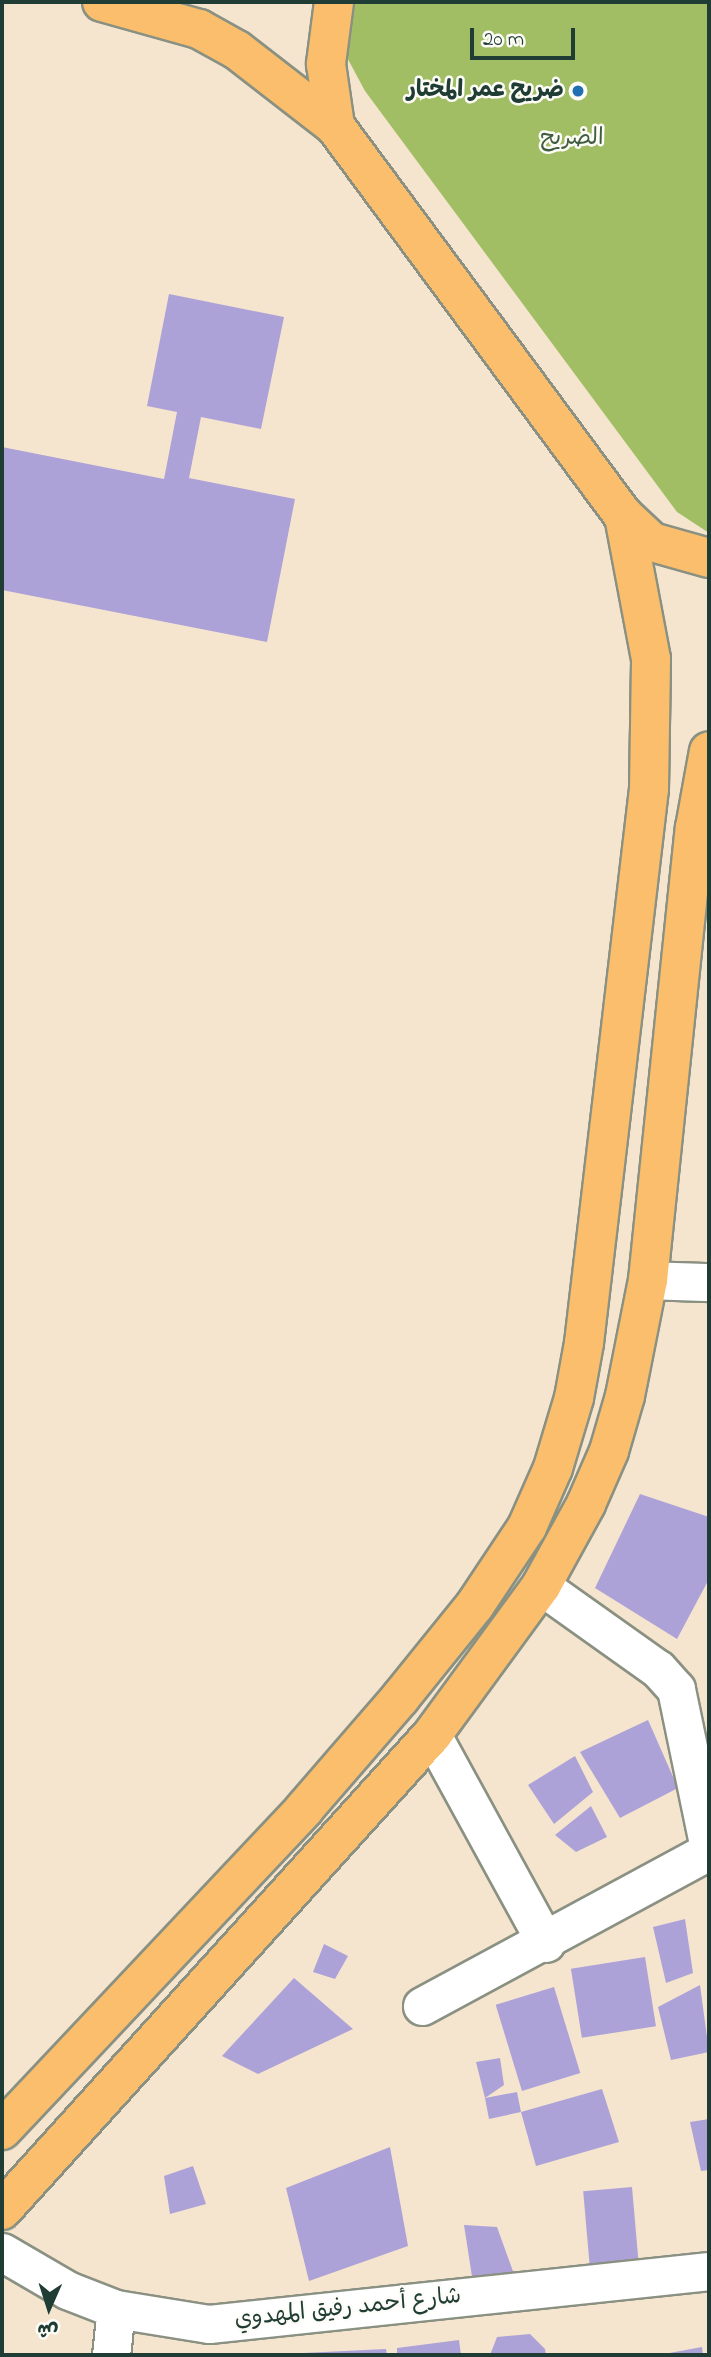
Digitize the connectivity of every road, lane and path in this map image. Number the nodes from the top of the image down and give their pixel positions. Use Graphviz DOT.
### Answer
graph roads {
  1 [pos="102,2"];
  2 [pos="334,2"];
  3 [pos="335,126"];
  4 [pos="624,516"];
  5 [pos="709,558"];
  6 [pos="709,751"];
  7 [pos="648,1280"];
  8 [pos="709,1282"];
  9 [pos="541,1586"];
  10 [pos="432,1735"];
  11 [pos="709,1850"];
  12 [pos="546,1942"];
  13 [pos="422,2006"];
  14 [pos="2,2130"];
  15 [pos="2,2210"];
  16 [pos="2,2252"];
  17 [pos="709,2271"];
  18 [pos="116,2309"];
  19 [pos="111,2355"];
  1 -- 3 [label="main road"];
  2 -- 3 [label="main road"];
  3 -- 4 [label="main road"];
  4 -- 5 [label="main road"];
  4 -- 14 [label="main road"];
  6 -- 7 [label="main road"];
  7 -- 8 [label="street"];
  7 -- 9 [label="main road"];
  9 -- 10 [label="main road"];
  9 -- 11 [label="street"];
  10 -- 12 [label="street"];
  10 -- 15 [label="main road"];
  11 -- 12 [label="street"];
  12 -- 13 [label="street"];
  16 -- 18 [label="street, شارع أحمد رفيق المهدوي"];
  17 -- 18 [label="street, شارع أحمد رفيق المهدوي"];
  18 -- 19 [label="street"];
}
